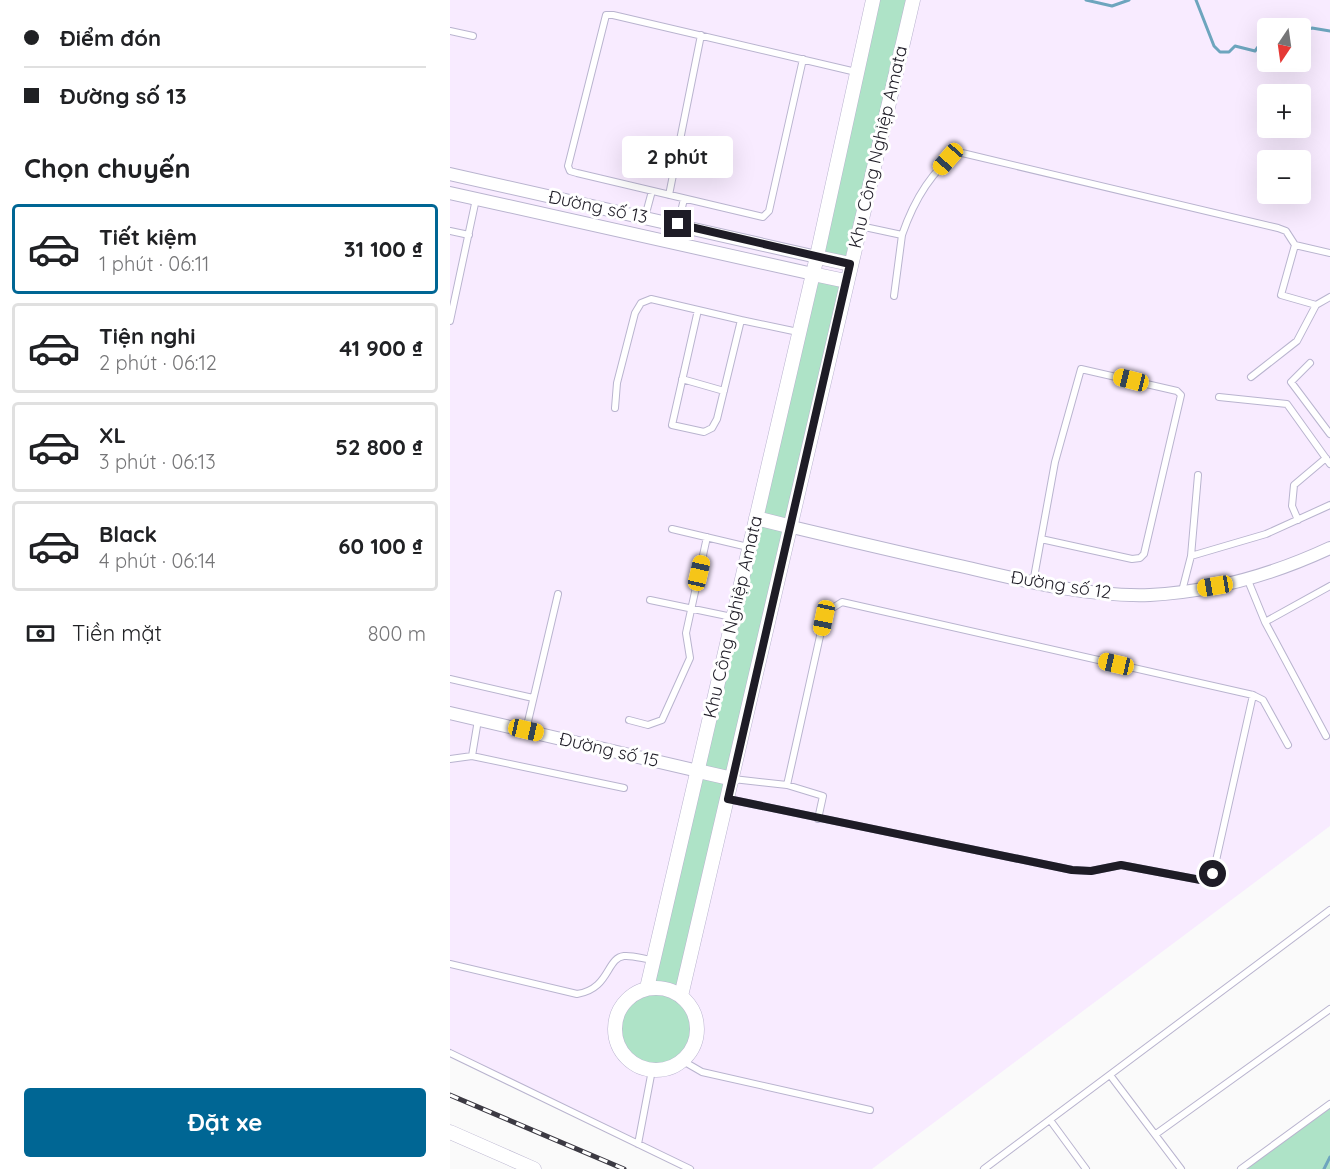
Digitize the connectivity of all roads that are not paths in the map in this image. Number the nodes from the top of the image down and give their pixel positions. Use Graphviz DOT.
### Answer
graph roads {
  1 [pos="873,0"];
  2 [pos="913,0"];
  3 [pos="450,31"];
  4 [pos="700,35"];
  5 [pos="473,36"];
  6 [pos="803,59"];
  7 [pos="856,72"];
  8 [pos="450,174"];
  9 [pos="480,181"];
  10 [pos="652,191"];
  11 [pos="450,193"];
  12 [pos="669,195"];
  13 [pos="476,199"];
  14 [pos="684,199"];
  15 [pos="645,217"];
  16 [pos="678,224"];
  17 [pos="860,226"];
  18 [pos="450,231"];
  19 [pos="902,235"];
  20 [pos="469,236"];
  21 [pos="1295,245"];
  22 [pos="1330,253"];
  23 [pos="817,257"];
  24 [pos="850,264"];
  25 [pos="813,274"];
  26 [pos="846,282"];
  27 [pos="894,296"];
  28 [pos="1330,297"];
  29 [pos="1316,305"];
  30 [pos="698,310"];
  31 [pos="741,320"];
  32 [pos="450,321"];
  33 [pos="798,332"];
  34 [pos="1310,363"];
  35 [pos="1251,377"];
  36 [pos="682,379"];
  37 [pos="724,391"];
  38 [pos="1219,397"];
  39 [pos="615,408"];
  40 [pos="1330,434"];
  41 [pos="1326,458"];
  42 [pos="1330,464"];
  43 [pos="1198,475"];
  44 [pos="1330,505"];
  45 [pos="756,518"];
  46 [pos="1298,520"];
  47 [pos="792,527"];
  48 [pos="672,529"];
  49 [pos="707,537"];
  50 [pos="1041,539"];
  51 [pos="749,547"];
  52 [pos="1330,549"];
  53 [pos="1191,556"];
  54 [pos="1247,578"];
  55 [pos="1033,583"];
  56 [pos="1330,586"];
  57 [pos="1182,592"];
  58 [pos="558,594"];
  59 [pos="650,600"];
  60 [pos="691,609"];
  61 [pos="732,617"];
  62 [pos="1265,622"];
  63 [pos="450,679"];
  64 [pos="1253,694"];
  65 [pos="533,698"];
  66 [pos="450,713"];
  67 [pos="478,719"];
  68 [pos="629,720"];
  69 [pos="526,730"];
  70 [pos="1326,736"];
  71 [pos="1288,745"];
  72 [pos="472,756"];
  73 [pos="450,759"];
  74 [pos="698,771"];
  75 [pos="733,779"];
  76 [pos="787,785"];
  77 [pos="624,788"];
  78 [pos="728,799"];
  79 [pos="818,819"];
  80 [pos="1330,910"];
  81 [pos="653,960"];
  82 [pos="450,964"];
  83 [pos="647,988"];
  84 [pos="681,996"];
  85 [pos="1330,1009"];
  86 [pos="450,1053"];
  87 [pos="683,1060"];
  88 [pos="652,1070"];
  89 [pos="1110,1075"];
  90 [pos="1330,1104"];
  91 [pos="870,1110"];
  92 [pos="1050,1120"];
  93 [pos="450,1132"];
  94 [pos="1156,1134"];
  95 [pos="638,1144"];
  96 [pos="525,1167"];
  97 [pos="690,1169"];
  98 [pos="984,1169"];
  99 [pos="1086,1169"];
  100 [pos="1181,1169"];
  101 [pos="1241,1169"];
  1 -- 7 [label="street, Khu Công Nghiệp Amata"];
  2 -- 17 [label="street, Khu Công Nghiệp Amata"];
  3 -- 5 [label="lane"];
  4 -- 6 [label="lane"];
  4 -- 10 [label="lane"];
  4 -- 12 [label="lane"];
  6 -- 7 [label="lane"];
  6 -- 14 [label="lane"];
  7 -- 23 [label="street, Khu Công Nghiệp Amata"];
  8 -- 9 [label="street, Đường số 13"];
  9 -- 13 [label="street"];
  9 -- 15 [label="street, Đường số 13"];
  10 -- 12 [label="lane"];
  10 -- 15 [label="lane"];
  11 -- 13 [label="street, Đường số 13"];
  12 -- 14 [label="lane"];
  13 -- 20 [label="lane"];
  13 -- 25 [label="street, Đường số 13"];
  14 -- 16 [label="lane"];
  15 -- 16 [label="street, Đường số 13"];
  16 -- 23 [label="street, Đường số 13"];
  17 -- 19 [label="lane"];
  17 -- 24 [label="street, Khu Công Nghiệp Amata"];
  18 -- 20 [label="lane"];
  19 -- 21 [label="lane"];
  19 -- 27 [label="lane"];
  20 -- 32 [label="lane"];
  21 -- 22 [label="lane"];
  21 -- 29 [label="lane"];
  23 -- 24 [label="street"];
  23 -- 25 [label="street, Khu Công Nghiệp Amata"];
  24 -- 26 [label="street, Khu Công Nghiệp Amata"];
  25 -- 26 [label="street"];
  25 -- 33 [label="street, Khu Công Nghiệp Amata"];
  26 -- 47 [label="street, Khu Công Nghiệp Amata"];
  28 -- 29 [label="lane"];
  29 -- 35 [label="lane"];
  30 -- 31 [label="lane"];
  30 -- 36 [label="lane"];
  30 -- 39 [label="lane"];
  31 -- 33 [label="lane"];
  31 -- 37 [label="lane"];
  33 -- 45 [label="street, Khu Công Nghiệp Amata"];
  34 -- 40 [label="lane"];
  36 -- 37 [label="lane"];
  36 -- 37 [label="lane"];
  38 -- 41 [label="lane"];
  41 -- 42 [label="lane"];
  41 -- 46 [label="lane"];
  43 -- 53 [label="lane"];
  44 -- 46 [label="lane"];
  45 -- 47 [label="street"];
  45 -- 51 [label="street, Khu Công Nghiệp Amata"];
  46 -- 53 [label="lane"];
  47 -- 55 [label="street, Đường số 12"];
  47 -- 75 [label="street, Khu Công Nghiệp Amata"];
  48 -- 49 [label="lane"];
  49 -- 51 [label="lane"];
  49 -- 60 [label="lane"];
  50 -- 50 [label="lane"];
  50 -- 55 [label="lane"];
  51 -- 61 [label="street, Khu Công Nghiệp Amata"];
  52 -- 54 [label="street, Đường số 12"];
  53 -- 57 [label="lane"];
  54 -- 57 [label="street, Đường số 12"];
  54 -- 62 [label="lane"];
  55 -- 57 [label="street, Đường số 12"];
  56 -- 62 [label="lane"];
  58 -- 65 [label="lane"];
  59 -- 60 [label="lane"];
  60 -- 61 [label="lane"];
  60 -- 68 [label="lane"];
  61 -- 74 [label="street, Khu Công Nghiệp Amata"];
  62 -- 70 [label="lane"];
  63 -- 65 [label="lane"];
  64 -- 71 [label="lane"];
  64 -- 76 [label="lane"];
  64 -- 79 [label="lane"];
  65 -- 69 [label="lane"];
  66 -- 67 [label="street, Đường số 15"];
  67 -- 69 [label="street, Đường số 15"];
  67 -- 72 [label="lane"];
  69 -- 74 [label="street, Đường số 15"];
  72 -- 73 [label="lane"];
  72 -- 77 [label="lane"];
  74 -- 75 [label="street"];
  74 -- 81 [label="street, Khu Công Nghiệp Amata"];
  75 -- 76 [label="lane"];
  75 -- 78 [label="street, Khu Công Nghiệp Amata"];
  76 -- 79 [label="lane"];
  78 -- 79 [label="lane"];
  78 -- 84 [label="street, Khu Công Nghiệp Amata"];
  80 -- 89 [label="lane"];
  81 -- 82 [label="lane"];
  81 -- 83 [label="street, Khu Công Nghiệp Amata"];
  83 -- 84 [label="street"];
  83 -- 88 [label="street"];
  84 -- 87 [label="street"];
  85 -- 94 [label="lane"];
  86 -- 95 [label="lane"];
  87 -- 88 [label="street"];
  87 -- 91 [label="lane"];
  88 -- 95 [label="lane"];
  89 -- 92 [label="lane"];
  89 -- 94 [label="lane"];
  90 -- 101 [label="lane"];
  92 -- 98 [label="lane"];
  92 -- 99 [label="lane"];
  93 -- 96 [label="street"];
  94 -- 100 [label="lane"];
  95 -- 97 [label="lane"];
}
